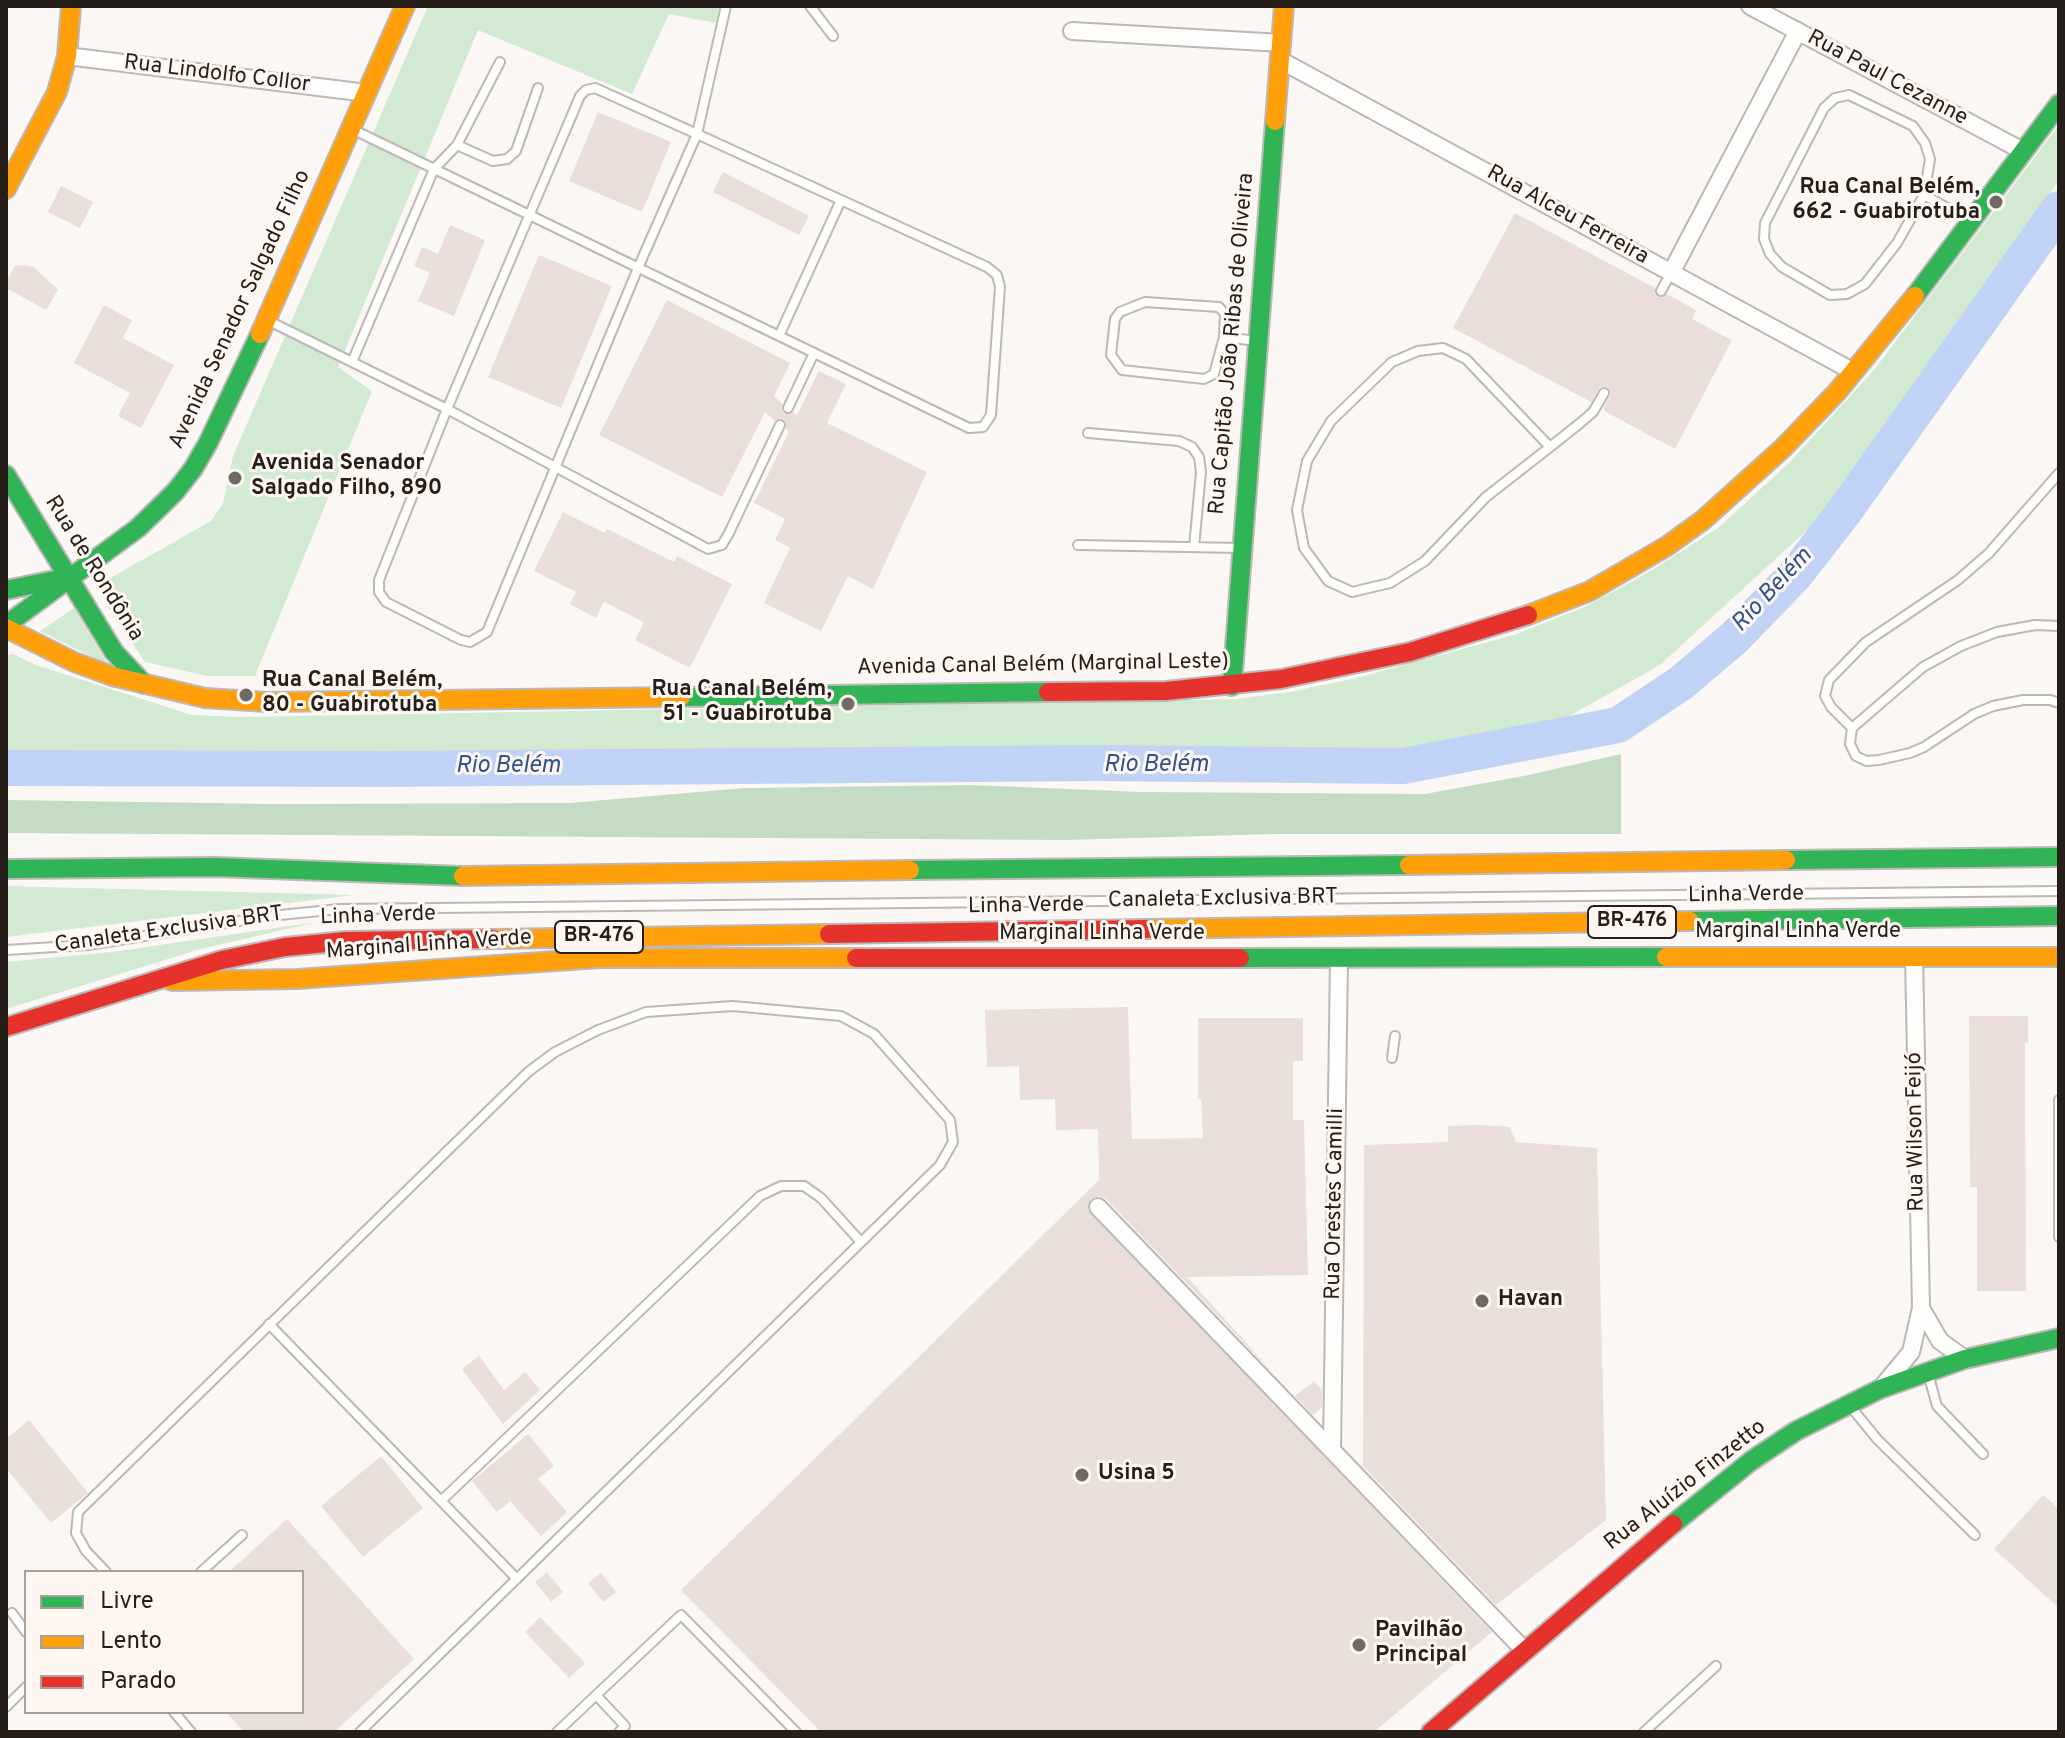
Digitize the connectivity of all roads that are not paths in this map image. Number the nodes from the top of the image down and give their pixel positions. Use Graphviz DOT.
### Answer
graph roads {
  1 [pos="71,6"];
  2 [pos="405,6"];
  3 [pos="726,6"];
  4 [pos="810,6"];
  5 [pos="1284,6"];
  6 [pos="1750,6"];
  7 [pos="1072,31"];
  8 [pos="1798,31"];
  9 [pos="833,36"];
  10 [pos="1281,52"];
  11 [pos="67,56"];
  12 [pos="500,62"];
  13 [pos="538,88"];
  14 [pos="367,93"];
  15 [pos="2059,104"];
  16 [pos="351,129"];
  17 [pos="697,134"];
  18 [pos="457,145"];
  19 [pos="2023,151"];
  20 [pos="434,169"];
  21 [pos="6,189"];
  22 [pos="1924,195"];
  23 [pos="841,200"];
  24 [pos="531,216"];
  25 [pos="1971,221"];
  26 [pos="638,268"];
  27 [pos="1671,273"];
  28 [pos="1661,291"];
  29 [pos="267,319"];
  30 [pos="779,336"];
  31 [pos="1224,337"];
  32 [pos="1257,341"];
  33 [pos="814,353"];
  34 [pos="352,362"];
  35 [pos="1854,372"];
  36 [pos="1604,393"];
  37 [pos="788,408"];
  38 [pos="447,409"];
  39 [pos="780,425"];
  40 [pos="1088,433"];
  41 [pos="1550,447"];
  42 [pos="557,468"];
  43 [pos="2059,473"];
  44 [pos="6,475"];
  45 [pos="1078,545"];
  46 [pos="1194,547"];
  47 [pos="1241,548"];
  48 [pos="69,577"];
  49 [pos="6,590"];
  50 [pos="2059,626"];
  51 [pos="6,627"];
  52 [pos="145,685"];
  53 [pos="1232,686"];
  54 [pos="2059,703"];
  55 [pos="1852,728"];
  56 [pos="2059,857"];
  57 [pos="6,869"];
  58 [pos="2059,891"];
  59 [pos="2059,916"];
  60 [pos="6,950"];
  61 [pos="1914,956"];
  62 [pos="2059,957"];
  63 [pos="1339,958"];
  64 [pos="147,982"];
  65 [pos="6,1027"];
  66 [pos="1395,1036"];
  67 [pos="1392,1058"];
  68 [pos="2059,1100"];
  69 [pos="1098,1207"];
  70 [pos="2059,1237"];
  71 [pos="861,1242"];
  72 [pos="1921,1308"];
  73 [pos="269,1324"];
  74 [pos="2059,1338"];
  75 [pos="1965,1359"];
  76 [pos="1928,1372"];
  77 [pos="1880,1389"];
  78 [pos="1848,1403"];
  79 [pos="1332,1450"];
  80 [pos="1983,1454"];
  81 [pos="441,1501"];
  82 [pos="242,1535"];
  83 [pos="1975,1535"];
  84 [pos="104,1570"];
  85 [pos="203,1570"];
  86 [pos="517,1579"];
  87 [pos="12,1613"];
  88 [pos="24,1629"];
  89 [pos="1524,1650"];
  90 [pos="1716,1666"];
  91 [pos="24,1689"];
  92 [pos="596,1695"];
  93 [pos="6,1707"];
  94 [pos="176,1714"];
  95 [pos="191,1732"];
  96 [pos="360,1732"];
  97 [pos="557,1732"];
  98 [pos="619,1732"];
  99 [pos="796,1732"];
  100 [pos="1431,1732"];
  101 [pos="1644,1732"];
  1 -- 11 [label="main road"];
  2 -- 14 [label="main road, Avenida Senador Salgado Filho"];
  3 -- 17 [label="lane"];
  4 -- 9 [label="lane"];
  5 -- 10 [label="main road, Rua Capitão João Ribas de Oliveira"];
  6 -- 8 [label="street, Rua Paul Cezanne"];
  7 -- 10 [label="street, Rua Alceu Ferreira"];
  8 -- 19 [label="street, Rua Paul Cezanne"];
  8 -- 27 [label="street"];
  10 -- 27 [label="street, Rua Alceu Ferreira"];
  10 -- 32 [label="main road, Rua Capitão João Ribas de Oliveira"];
  11 -- 14 [label="street, Rua Lindolfo Collor"];
  11 -- 21 [label="main road"];
  12 -- 18 [label="lane"];
  13 -- 18 [label="lane"];
  14 -- 16 [label="main road, Avenida Senador Salgado Filho"];
  15 -- 19 [label="main road, Avenida Canal Belém (Marginal Leste)"];
  16 -- 20 [label="lane"];
  16 -- 29 [label="main road, Avenida Senador Salgado Filho"];
  17 -- 23 [label="lane"];
  17 -- 24 [label="lane"];
  17 -- 26 [label="lane"];
  18 -- 20 [label="lane"];
  19 -- 25 [label="main road, Avenida Canal Belém (Marginal Leste)"];
  20 -- 24 [label="lane"];
  20 -- 34 [label="lane"];
  22 -- 22 [label="lane"];
  22 -- 25 [label="lane"];
  23 -- 30 [label="lane"];
  23 -- 33 [label="lane"];
  24 -- 26 [label="lane"];
  24 -- 38 [label="lane"];
  25 -- 35 [label="main road, Avenida Canal Belém (Marginal Leste)"];
  26 -- 30 [label="lane"];
  26 -- 42 [label="lane"];
  27 -- 28 [label="lane"];
  27 -- 35 [label="street, Rua Alceu Ferreira"];
  29 -- 34 [label="lane"];
  29 -- 48 [label="main road, Avenida Senador Salgado Filho"];
  30 -- 33 [label="lane"];
  31 -- 31 [label="lane"];
  31 -- 32 [label="lane"];
  32 -- 47 [label="main road, Rua Capitão João Ribas de Oliveira"];
  33 -- 37 [label="lane"];
  34 -- 38 [label="lane"];
  35 -- 53 [label="main road, Avenida Canal Belém (Marginal Leste)"];
  36 -- 41 [label="lane"];
  38 -- 42 [label="lane"];
  38 -- 42 [label="lane"];
  39 -- 42 [label="lane"];
  40 -- 46 [label="lane"];
  41 -- 41 [label="lane"];
  43 -- 55 [label="lane"];
  44 -- 48 [label="main road, Rua de Rondônia"];
  45 -- 46 [label="lane"];
  46 -- 47 [label="lane"];
  47 -- 53 [label="main road, Rua Capitão João Ribas de Oliveira"];
  48 -- 49 [label="main road, Avenida Senador Salgado Filho"];
  48 -- 51 [label="main road"];
  48 -- 52 [label="main road, Rua de Rondônia"];
  50 -- 55 [label="lane"];
  51 -- 52 [label="main road, Avenida Canal Belém (Marginal Leste)"];
  52 -- 53 [label="main road, Avenida Canal Belém (Marginal Leste)"];
  54 -- 55 [label="lane"];
  56 -- 57 [label="main road, Linha Verde"];
  58 -- 60 [label="lane, Canaleta Exclusiva BRT"];
  59 -- 64 [label="main road, Linha Verde / BR-476"];
  61 -- 62 [label="main road, Marginal Linha Verde"];
  61 -- 63 [label="main road, Marginal Linha Verde"];
  61 -- 72 [label="street, Rua Wilson Feijó"];
  63 -- 64 [label="main road, Marginal Linha Verde"];
  63 -- 79 [label="street, Rua Orestes Camilli"];
  64 -- 65 [label="main road, Linha Verde / BR-476"];
  66 -- 67 [label="lane"];
  68 -- 70 [label="lane"];
  69 -- 79 [label="street"];
  71 -- 73 [label="lane"];
  71 -- 81 [label="lane"];
  71 -- 86 [label="lane"];
  72 -- 75 [label="street, Rua Wilson Feijó"];
  72 -- 77 [label="street, Rua Wilson Feijó"];
  73 -- 81 [label="lane"];
  73 -- 84 [label="lane"];
  74 -- 75 [label="main road, Rua Aluízio Finzetto"];
  75 -- 76 [label="main road, Rua Aluízio Finzetto"];
  76 -- 77 [label="main road, Rua Aluízio Finzetto"];
  76 -- 80 [label="lane"];
  77 -- 78 [label="main road, Rua Aluízio Finzetto"];
  78 -- 83 [label="lane"];
  78 -- 89 [label="main road, Rua Aluízio Finzetto"];
  79 -- 89 [label="street"];
  81 -- 86 [label="lane"];
  82 -- 85 [label="lane"];
  86 -- 96 [label="lane"];
  87 -- 88 [label="lane"];
  89 -- 100 [label="main road, Rua Aluízio Finzetto"];
  90 -- 101 [label="lane"];
  91 -- 93 [label="lane"];
  92 -- 97 [label="lane"];
  92 -- 98 [label="lane"];
  92 -- 99 [label="lane"];
  94 -- 95 [label="lane"];
}
